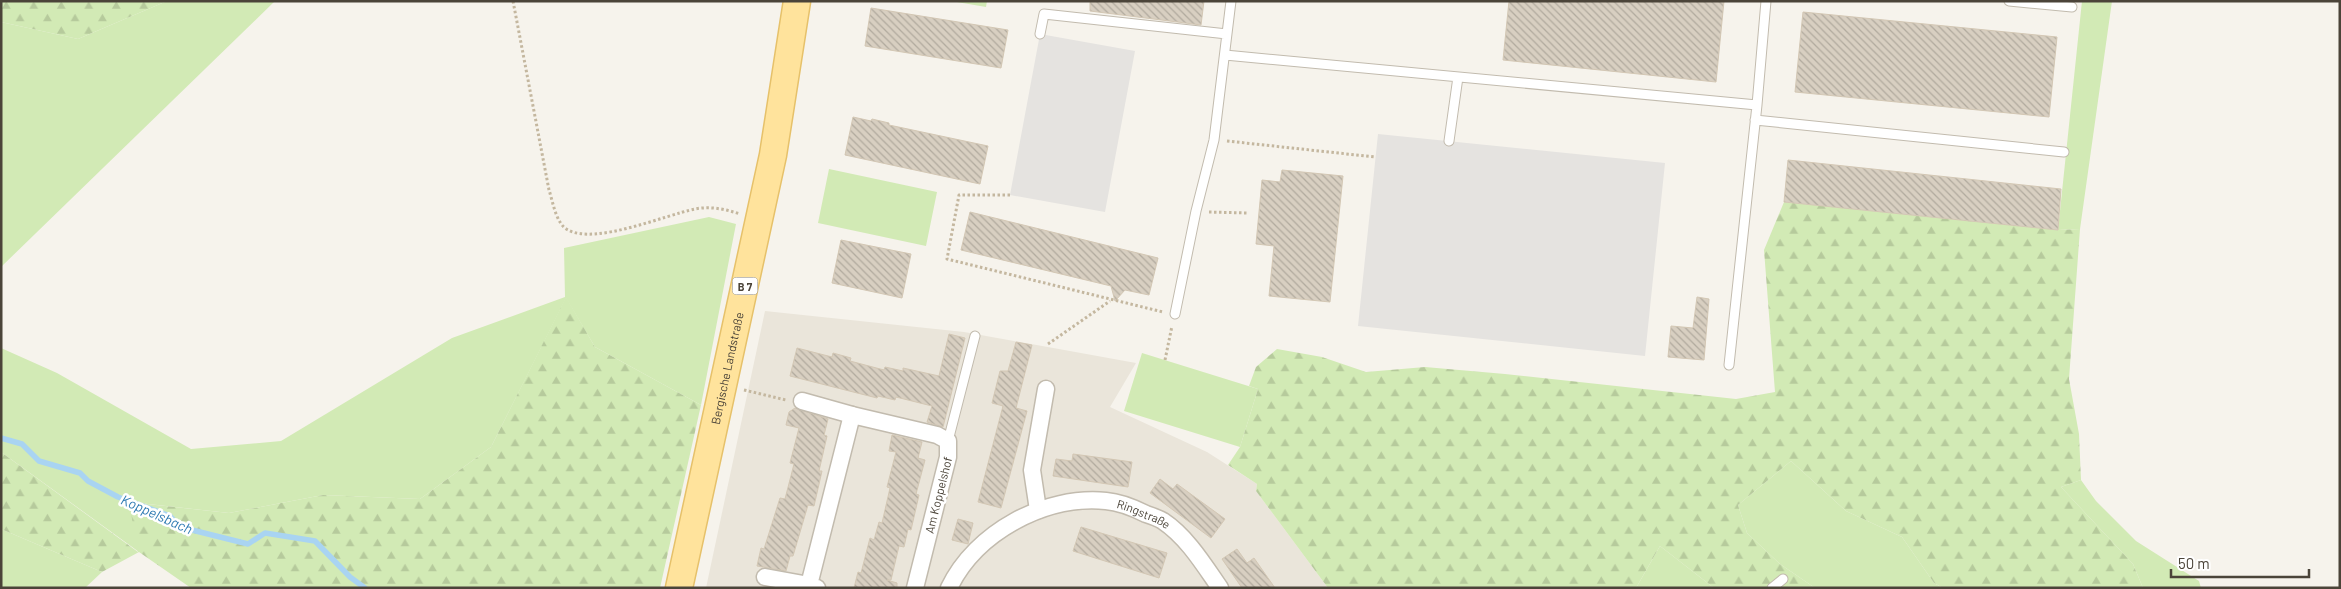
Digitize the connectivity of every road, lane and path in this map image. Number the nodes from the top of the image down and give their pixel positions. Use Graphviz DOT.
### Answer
graph roads {
  1 [pos="513,1"];
  2 [pos="797,1"];
  3 [pos="1231,1"];
  4 [pos="1766,1"];
  5 [pos="2009,1"];
  6 [pos="2072,7"];
  7 [pos="1040,34"];
  8 [pos="1227,34"];
  9 [pos="1225,55"];
  10 [pos="1458,77"];
  11 [pos="1757,106"];
  12 [pos="1755,120"];
  13 [pos="1214,140"];
  14 [pos="1449,141"];
  15 [pos="2064,152"];
  16 [pos="1375,157"];
  17 [pos="1010,195"];
  18 [pos="1196,211"];
  19 [pos="1248,214"];
  20 [pos="760,218"];
  21 [pos="1111,300"];
  22 [pos="1149,308"];
  23 [pos="1174,314"];
  24 [pos="975,336"];
  25 [pos="1048,344"];
  26 [pos="1165,360"];
  27 [pos="1729,365"];
  28 [pos="1046,389"];
  29 [pos="745,390"];
  30 [pos="802,401"];
  31 [pos="852,415"];
  32 [pos="948,441"];
  33 [pos="1038,510"];
  34 [pos="765,577"];
  35 [pos="1782,578"];
  36 [pos="813,587"];
  37 [pos="679,588"];
  38 [pos="915,588"];
  39 [pos="949,588"];
  40 [pos="1220,588"];
  41 [pos="1772,588"];
  1 -- 20 [label="path"];
  2 -- 20 [label="main road, Bergische Landstraße / B 7"];
  3 -- 8 [label="lane"];
  4 -- 11 [label="lane"];
  5 -- 6 [label="lane"];
  7 -- 8 [label="lane"];
  8 -- 9 [label="lane"];
  9 -- 10 [label="lane"];
  9 -- 13 [label="lane"];
  10 -- 11 [label="lane"];
  10 -- 14 [label="lane"];
  11 -- 12 [label="lane"];
  12 -- 15 [label="lane"];
  12 -- 27 [label="lane"];
  13 -- 16 [label="path"];
  13 -- 18 [label="lane"];
  17 -- 21 [label="path"];
  18 -- 19 [label="path"];
  18 -- 23 [label="lane"];
  20 -- 37 [label="main road, Bergische Landstraße / B 7"];
  21 -- 22 [label="path"];
  21 -- 25 [label="path"];
  23 -- 26 [label="path"];
  24 -- 32 [label="lane"];
  28 -- 33 [label="street"];
  29 -- 30 [label="path"];
  30 -- 31 [label="street, Am Koppelshof"];
  31 -- 32 [label="street, Am Koppelshof"];
  31 -- 36 [label="street"];
  32 -- 38 [label="street, Am Koppelshof"];
  33 -- 39 [label="street, Ringstraße"];
  33 -- 40 [label="street, Ringstraße"];
  34 -- 36 [label="street"];
  35 -- 41 [label="lane"];
}
